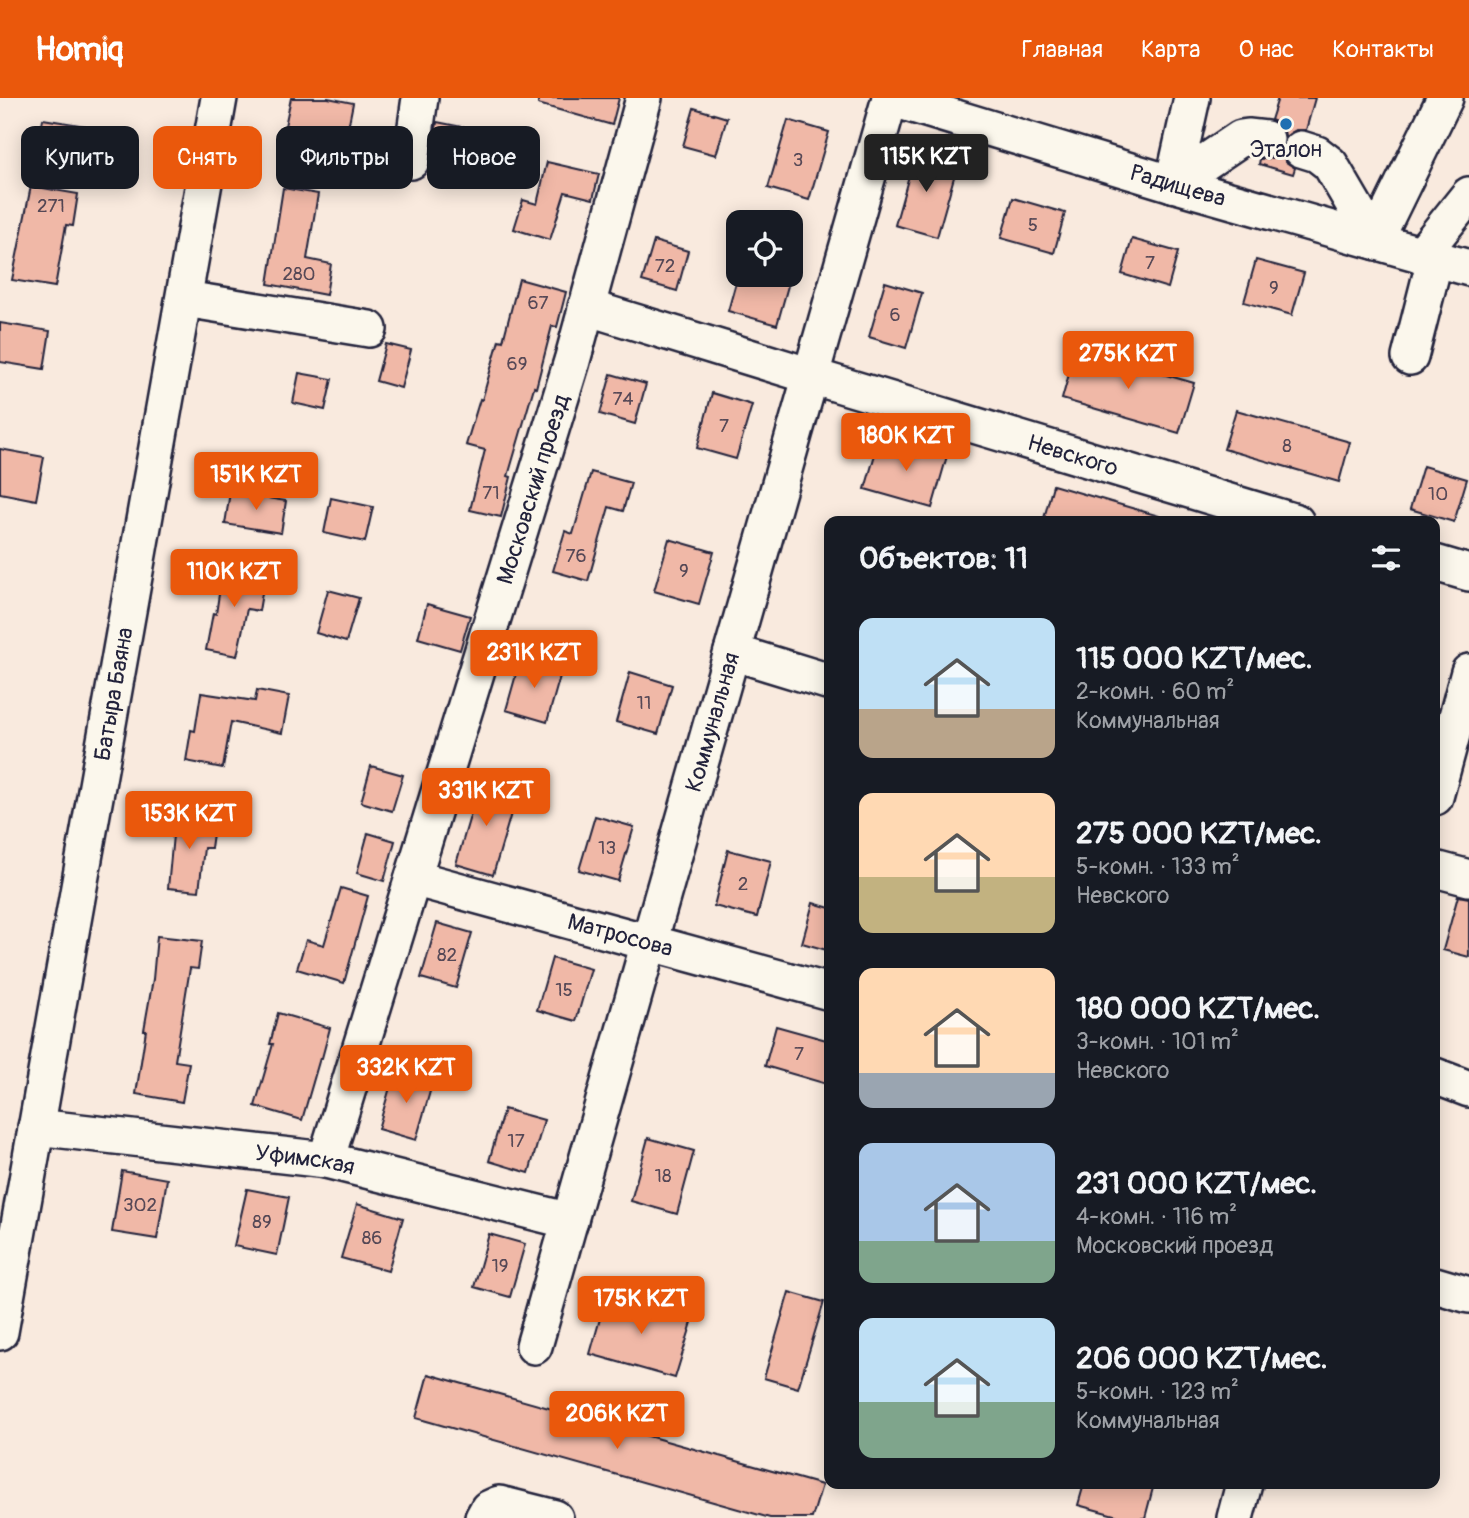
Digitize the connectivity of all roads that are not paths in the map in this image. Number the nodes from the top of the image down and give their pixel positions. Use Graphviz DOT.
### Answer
graph roads {
  1 [pos="219,98"];
  2 [pos="420,98"];
  3 [pos="643,98"];
  4 [pos="890,98"];
  5 [pos="1192,98"];
  6 [pos="1445,98"];
  7 [pos="944,106"];
  8 [pos="1266,139"];
  9 [pos="413,147"];
  10 [pos="1301,149"];
  11 [pos="1173,184"];
  12 [pos="1469,195"];
  13 [pos="1376,241"];
  14 [pos="1428,256"];
  15 [pos="1469,268"];
  16 [pos="185,299"];
  17 [pos="586,307"];
  18 [pos="369,329"];
  19 [pos="1410,357"];
  20 [pos="811,376"];
  21 [pos="1276,516"];
  22 [pos="1440,564"];
  23 [pos="1469,573"];
  24 [pos="732,652"];
  25 [pos="1469,672"];
  26 [pos="824,680"];
  27 [pos="1440,779"];
  28 [pos="1440,870"];
  29 [pos="413,877"];
  30 [pos="1469,878"];
  31 [pos="649,943"];
  32 [pos="824,990"];
  33 [pos="1440,1078"];
  34 [pos="1469,1089"];
  35 [pos="36,1127"];
  36 [pos="327,1160"];
  37 [pos="11,1201"];
  38 [pos="570,1221"];
  39 [pos="1440,1286"];
  40 [pos="1469,1295"];
  41 [pos="0,1332"];
  42 [pos="534,1346"];
  43 [pos="1243,1489"];
  44 [pos="483,1518"];
  45 [pos="555,1518"];
  46 [pos="1235,1518"];
  1 -- 16 [label="street, Батыра Баяна"];
  2 -- 9 [label="street"];
  3 -- 17 [label="street, Московский проезд"];
  4 -- 7 [label="street, Радищева"];
  4 -- 20 [label="street, Коммунальная"];
  5 -- 11 [label="street"];
  6 -- 13 [label="street"];
  7 -- 11 [label="street, Радищева"];
  8 -- 11 [label="street"];
  10 -- 13 [label="street"];
  11 -- 13 [label="street, Радищева"];
  12 -- 14 [label="street"];
  13 -- 14 [label="street, Радищева"];
  14 -- 15 [label="street, Радищева"];
  14 -- 19 [label="street"];
  16 -- 18 [label="street"];
  16 -- 35 [label="street, Батыра Баяна"];
  17 -- 20 [label="street, Невского"];
  17 -- 29 [label="street, Московский проезд"];
  20 -- 21 [label="street, Невского"];
  20 -- 24 [label="street, Коммунальная"];
  22 -- 23 [label="street"];
  24 -- 26 [label="street"];
  24 -- 31 [label="street, Коммунальная"];
  25 -- 27 [label="street"];
  28 -- 30 [label="street"];
  29 -- 31 [label="street, Матросова"];
  29 -- 36 [label="street, Московский проезд"];
  31 -- 32 [label="street, Матросова"];
  31 -- 38 [label="street, Коммунальная"];
  33 -- 34 [label="street"];
  35 -- 36 [label="street, Уфимская"];
  35 -- 37 [label="street, Батыра Баяна"];
  36 -- 38 [label="street, Уфимская"];
  37 -- 41 [label="street, Батыра Баяна"];
  38 -- 42 [label="street, Коммунальная"];
  39 -- 40 [label="street"];
  43 -- 46 [label="street"];
  44 -- 45 [label="street"];
}
